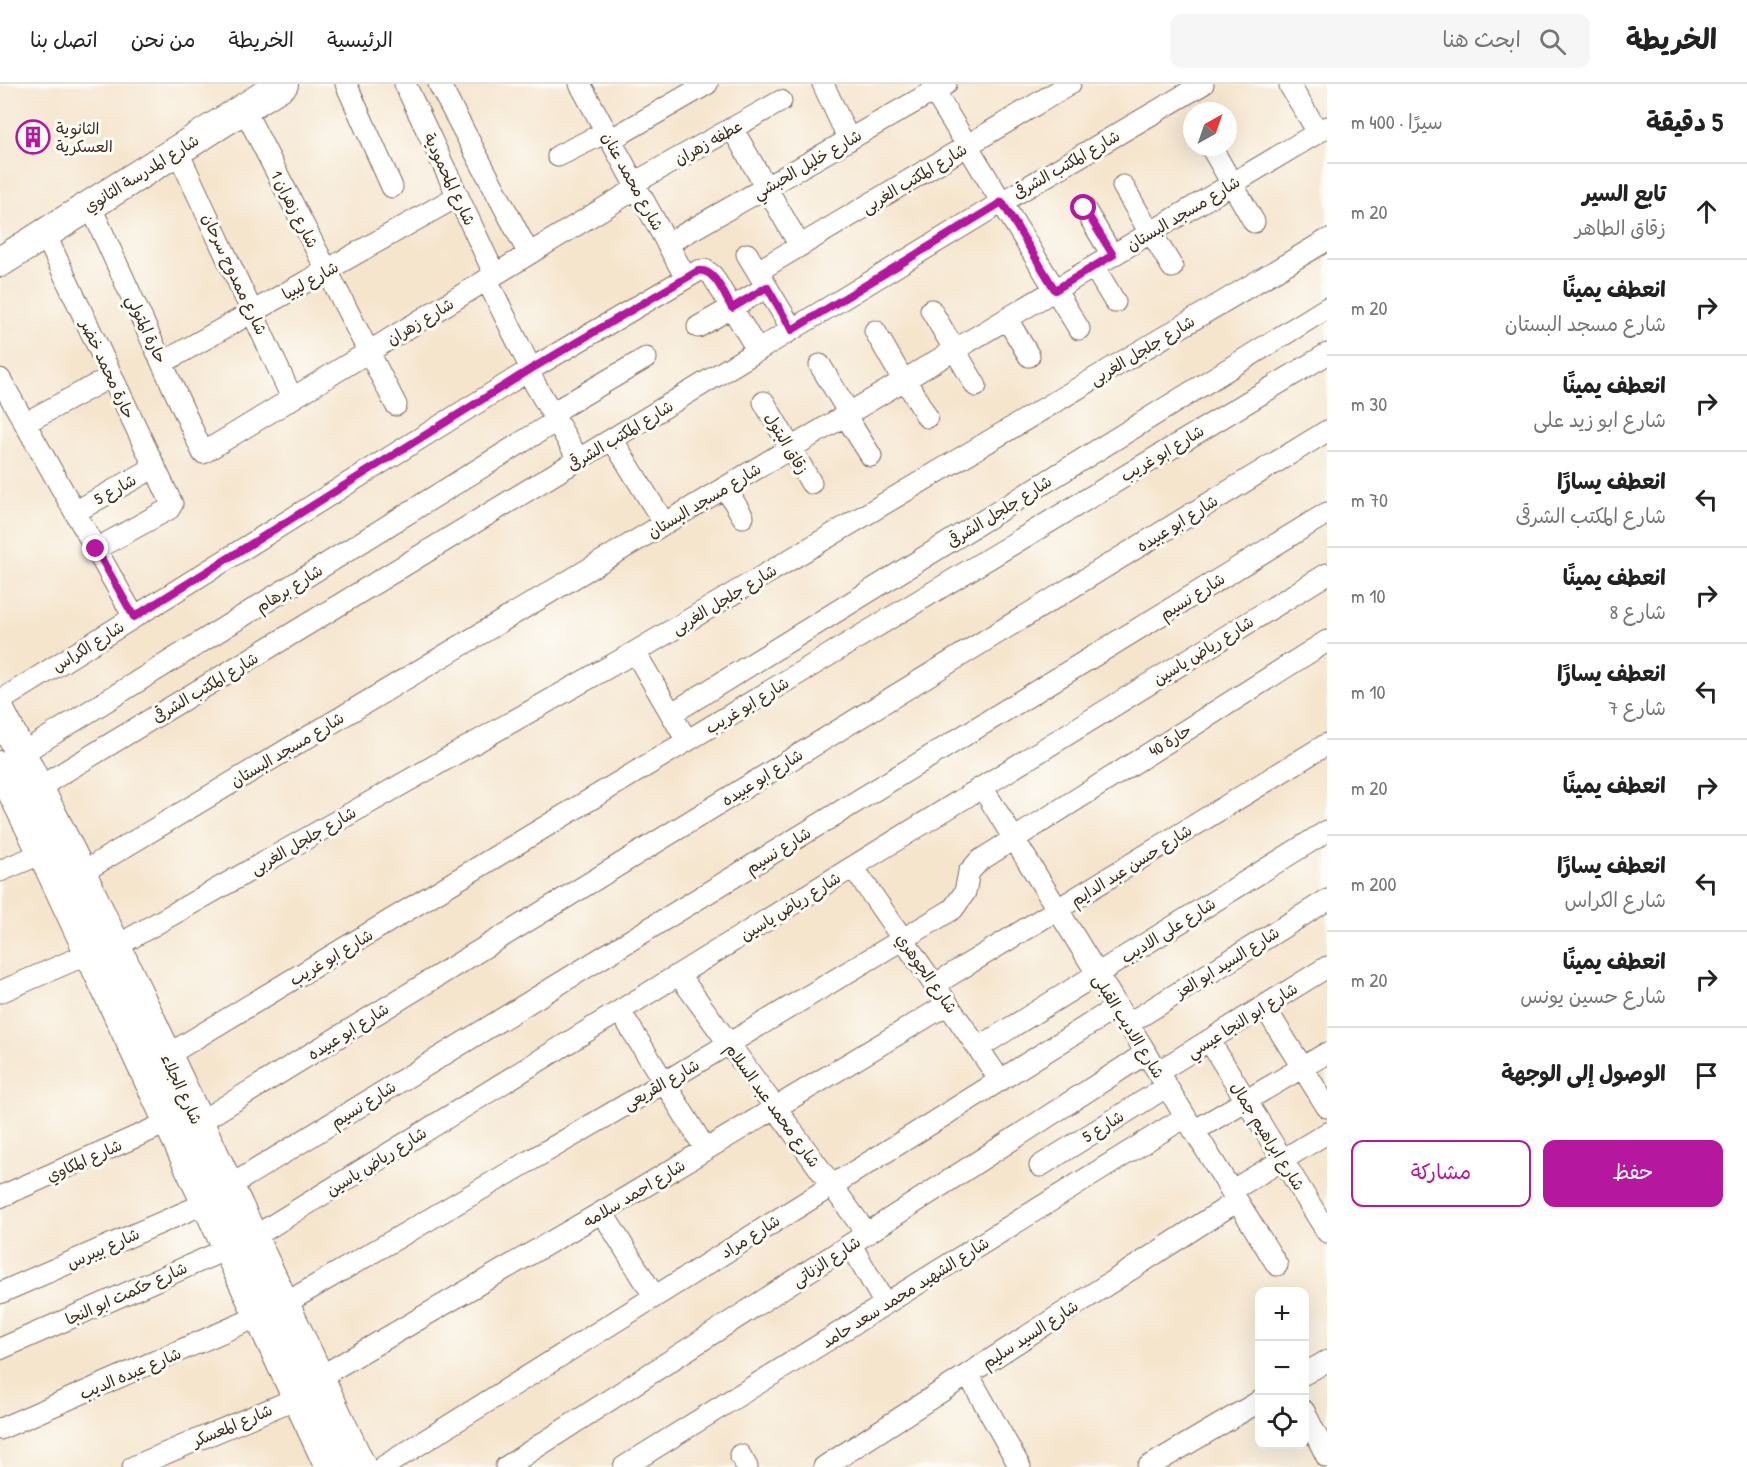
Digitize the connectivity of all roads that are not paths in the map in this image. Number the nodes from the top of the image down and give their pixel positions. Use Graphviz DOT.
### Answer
graph roads {
  1 [pos="283,84"];
  2 [pos="346,84"];
  3 [pos="405,84"];
  4 [pos="439,84"];
  5 [pos="580,84"];
  6 [pos="707,84"];
  7 [pos="1070,84"];
  8 [pos="1203,84"];
  9 [pos="828,86"];
  10 [pos="1290,86"];
  11 [pos="940,87"];
  12 [pos="781,101"];
  13 [pos="244,109"];
  14 [pos="732,128"];
  15 [pos="1323,130"];
  16 [pos="608,136"];
  17 [pos="849,140"];
  18 [pos="968,146"];
  19 [pos="177,150"];
  20 [pos="558,156"];
  21 [pos="1215,156"];
  22 [pos="1232,184"];
  23 [pos="635,186"];
  24 [pos="1123,186"];
  25 [pos="767,187"];
  26 [pos="392,188"];
  27 [pos="458,196"];
  28 [pos="1002,202"];
  29 [pos="90,205"];
  30 [pos="1084,208"];
  31 [pos="1254,222"];
  32 [pos="1150,233"];
  33 [pos="45,234"];
  34 [pos="1327,240"];
  35 [pos="667,244"];
  36 [pos="800,246"];
  37 [pos="529,254"];
  38 [pos="1113,255"];
  39 [pos="0,262"];
  40 [pos="1094,267"];
  41 [pos="1172,267"];
  42 [pos="327,270"];
  43 [pos="758,271"];
  44 [pos="692,274"];
  45 [pos="491,277"];
  46 [pos="1055,290"];
  47 [pos="1115,302"];
  48 [pos="732,308"];
  49 [pos="1327,308"];
  50 [pos="931,310"];
  51 [pos="253,312"];
  52 [pos="1007,319"];
  53 [pos="698,327"];
  54 [pos="1078,329"];
  55 [pos="792,330"];
  56 [pos="875,331"];
  57 [pos="955,350"];
  58 [pos="758,351"];
  59 [pos="369,352"];
  60 [pos="1327,354"];
  61 [pos="1029,356"];
  62 [pos="646,358"];
  63 [pos="162,363"];
  64 [pos="820,365"];
  65 [pos="530,371"];
  66 [pos="112,376"];
  67 [pos="0,379"];
  68 [pos="904,380"];
  69 [pos="976,386"];
  70 [pos="292,398"];
  71 [pos="764,402"];
  72 [pos="396,405"];
  73 [pos="847,414"];
  74 [pos="554,417"];
  75 [pos="927,417"];
  76 [pos="25,423"];
  77 [pos="1327,431"];
  78 [pos="612,439"];
  79 [pos="790,448"];
  80 [pos="203,453"];
  81 [pos="871,456"];
  82 [pos="579,460"];
  83 [pos="155,467"];
  84 [pos="811,483"];
  85 [pos="725,487"];
  86 [pos="75,512"];
  87 [pos="1327,513"];
  88 [pos="743,517"];
  89 [pos="664,523"];
  90 [pos="96,549"];
  91 [pos="1327,574"];
  92 [pos="134,617"];
  93 [pos="1327,641"];
  94 [pos="635,652"];
  95 [pos="0,701"];
  96 [pos="0,712"];
  97 [pos="671,714"];
  98 [pos="687,741"];
  99 [pos="1327,744"];
  100 [pos="5,764"];
  101 [pos="982,788"];
  102 [pos="38,789"];
  103 [pos="1327,831"];
  104 [pos="1013,839"];
  105 [pos="43,853"];
  106 [pos="852,867"];
  107 [pos="0,871"];
  108 [pos="81,873"];
  109 [pos="1327,900"];
  110 [pos="1057,910"];
  111 [pos="903,939"];
  112 [pos="102,950"];
  113 [pos="1097,974"];
  114 [pos="679,975"];
  115 [pos="1324,975"];
  116 [pos="934,985"];
  117 [pos="0,992"];
  118 [pos="948,1004"];
  119 [pos="1264,1006"];
  120 [pos="620,1011"];
  121 [pos="1123,1015"];
  122 [pos="1209,1040"];
  123 [pos="729,1044"];
  124 [pos="978,1048"];
  125 [pos="1146,1053"];
  126 [pos="1327,1053"];
  127 [pos="166,1056"];
  128 [pos="1303,1068"];
  129 [pos="1000,1080"];
  130 [pos="1162,1080"];
  131 [pos="664,1082"];
  132 [pos="1246,1101"];
  133 [pos="1327,1107"];
  134 [pos="775,1108"];
  135 [pos="183,1123"];
  136 [pos="1190,1124"];
  137 [pos="1327,1133"];
  138 [pos="706,1150"];
  139 [pos="1283,1160"];
  140 [pos="1040,1166"];
  141 [pos="832,1185"];
  142 [pos="217,1195"];
  143 [pos="1234,1196"];
  144 [pos="0,1197"];
  145 [pos="602,1212"];
  146 [pos="1327,1232"];
  147 [pos="859,1240"];
  148 [pos="240,1243"];
  149 [pos="1277,1265"];
  150 [pos="0,1293"];
  151 [pos="654,1296"];
  152 [pos="885,1304"];
  153 [pos="271,1310"];
  154 [pos="0,1349"];
  155 [pos="1327,1361"];
  156 [pos="1309,1372"];
  157 [pos="968,1374"];
  158 [pos="308,1388"];
  159 [pos="1255,1404"];
  160 [pos="1309,1419"];
  161 [pos="0,1429"];
  162 [pos="1327,1457"];
  163 [pos="134,1467"];
  164 [pos="330,1467"];
  165 [pos="361,1467"];
  166 [pos="383,1467"];
  167 [pos="506,1467"];
  168 [pos="624,1467"];
  169 [pos="824,1467"];
  170 [pos="1020,1467"];
  171 [pos="1148,1467"];
  1 -- 13 [label="main road, شارع المدرسة الثانوي"];
  2 -- 26 [label="street"];
  3 -- 27 [label="street, شارع المحمودية"];
  4 -- 37 [label="street"];
  5 -- 16 [label="street, شارع محمد عنان"];
  6 -- 16 [label="street"];
  7 -- 18 [label="street, شارع المكتب الغربى"];
  8 -- 28 [label="street, شارع المكتب الشرقى"];
  9 -- 17 [label="street"];
  10 -- 15 [label="street"];
  11 -- 17 [label="street, شارع خليل الحبشي"];
  11 -- 18 [label="street"];
  12 -- 14 [label="street, عطفه زهران"];
  13 -- 19 [label="main road, شارع المدرسة الثانوي"];
  13 -- 42 [label="street, شارع زهران 1"];
  14 -- 23 [label="street, عطفه زهران"];
  14 -- 25 [label="street"];
  15 -- 22 [label="street, شارع مسجد البستان"];
  16 -- 20 [label="street"];
  16 -- 23 [label="street, شارع محمد عنان"];
  17 -- 25 [label="street, شارع خليل الحبشي"];
  18 -- 28 [label="street"];
  18 -- 36 [label="street, شارع المكتب الغربى"];
  19 -- 29 [label="main road, شارع المدرسة الثانوي"];
  19 -- 51 [label="street, شارع ممدوح سرحان"];
  21 -- 22 [label="street"];
  22 -- 31 [label="street"];
  22 -- 32 [label="street, شارع مسجد البستان"];
  23 -- 35 [label="street, شارع محمد عنان"];
  23 -- 37 [label="street, شارع زهران"];
  24 -- 32 [label="street"];
  25 -- 35 [label="street, شارع خليل الحبشي"];
  25 -- 36 [label="street"];
  27 -- 42 [label="street, شارع ليبيا"];
  27 -- 45 [label="street, شارع المحمودية"];
  28 -- 46 [label="street"];
  28 -- 55 [label="street, شارع المكتب الشرقى"];
  29 -- 33 [label="main road, شارع المدرسة الثانوي"];
  29 -- 63 [label="street, حارة المتولي"];
  30 -- 38 [label="street"];
  32 -- 38 [label="street, شارع مسجد البستان"];
  32 -- 41 [label="street"];
  33 -- 39 [label="main road, شارع المدرسة الثانوي"];
  33 -- 66 [label="street, حارة محمد خضر"];
  34 -- 94 [label="street, شارع جلجل الغربى"];
  35 -- 44 [label="street, شارع محمد عنان"];
  36 -- 43 [label="street, شارع المكتب الغربى"];
  37 -- 45 [label="street, شارع زهران"];
  38 -- 40 [label="street, شارع مسجد البستان"];
  40 -- 46 [label="street, شارع مسجد البستان"];
  40 -- 47 [label="street"];
  42 -- 51 [label="street, شارع ليبيا"];
  42 -- 59 [label="street, شارع زهران 1"];
  43 -- 48 [label="street, شارع المكتب الغربى"];
  43 -- 55 [label="street"];
  44 -- 48 [label="street"];
  44 -- 65 [label="street, شارع الكراس"];
  45 -- 59 [label="street, شارع زهران"];
  45 -- 65 [label="street, شارع المحمودية"];
  46 -- 52 [label="street, شارع مسجد البستان"];
  46 -- 54 [label="street"];
  48 -- 53 [label="street, شارع المكتب الغربى"];
  48 -- 58 [label="street"];
  49 -- 97 [label="street, شارع جلجل الشرقى"];
  50 -- 57 [label="street"];
  51 -- 63 [label="street, شارع ليبيا"];
  51 -- 70 [label="street, شارع ممدوح سرحان"];
  52 -- 57 [label="street, شارع مسجد البستان"];
  52 -- 61 [label="street"];
  55 -- 58 [label="street, شارع المكتب الشرقى"];
  56 -- 68 [label="street"];
  57 -- 68 [label="street, شارع مسجد البستان"];
  57 -- 69 [label="street"];
  58 -- 78 [label="street, شارع المكتب الشرقى"];
  59 -- 70 [label="street, شارع زهران"];
  59 -- 72 [label="street, شارع زهران 1"];
  60 -- 98 [label="street, شارع ابو غريب"];
  62 -- 74 [label="street, شارع برهام"];
  63 -- 80 [label="street, حارة المتولي"];
  64 -- 73 [label="street"];
  65 -- 74 [label="street, شارع المحمودية"];
  65 -- 92 [label="street, شارع الكراس"];
  66 -- 76 [label="street"];
  66 -- 83 [label="street, حارة محمد خضر"];
  67 -- 76 [label="street"];
  68 -- 73 [label="street, شارع مسجد البستان"];
  68 -- 75 [label="street"];
  70 -- 80 [label="street, شارع زهران"];
  71 -- 79 [label="street, زقاق البتول"];
  73 -- 79 [label="street, شارع مسجد البستان"];
  73 -- 81 [label="street"];
  74 -- 82 [label="street, شارع المحمودية"];
  74 -- 100 [label="street, شارع برهام"];
  76 -- 86 [label="street"];
  77 -- 135 [label="street, شارع ابو عبيده"];
  78 -- 82 [label="street, شارع المكتب الشرقى"];
  78 -- 89 [label="street"];
  79 -- 84 [label="street, زقاق البتول"];
  79 -- 85 [label="street, شارع مسجد البستان"];
  82 -- 102 [label="street, شارع المكتب الشرقى"];
  83 -- 86 [label="street, شارع 5"];
  83 -- 90 [label="street, حارة محمد خضر"];
  85 -- 88 [label="street"];
  85 -- 89 [label="street, شارع مسجد البستان"];
  86 -- 90 [label="street"];
  87 -- 142 [label="street, شارع نسيم"];
  89 -- 108 [label="street, شارع مسجد البستان"];
  90 -- 92 [label="street"];
  91 -- 101 [label="street, شارع رياض ياسين"];
  92 -- 95 [label="street, شارع الكراس"];
  93 -- 104 [label="street, حارة 40"];
  94 -- 97 [label="street"];
  94 -- 112 [label="street, شارع جلجل الغربى"];
  96 -- 100 [label="main road, شارع الجلاء"];
  97 -- 98 [label="street"];
  98 -- 127 [label="street, شارع ابو غريب"];
  99 -- 110 [label="street, شارع حسن عبد الدايم"];
  100 -- 102 [label="main road, شارع الجلاء"];
  100 -- 105 [label="main road, شارع الجلاء"];
  101 -- 104 [label="street, شارع الاديب القبلى"];
  101 -- 106 [label="street, شارع رياض ياسين"];
  102 -- 108 [label="main road, شارع الجلاء"];
  103 -- 113 [label="street, شارع على الاديب"];
  104 -- 110 [label="street, شارع الاديب القبلى"];
  104 -- 111 [label="street, شارع القريعى"];
  105 -- 107 [label="street"];
  105 -- 112 [label="main road, شارع الجلاء"];
  106 -- 111 [label="street, شارع الجوهري"];
  106 -- 114 [label="street, شارع رياض ياسين"];
  108 -- 112 [label="main road, شارع الجلاء"];
  109 -- 121 [label="street, شارع السيد ابو العز"];
  110 -- 113 [label="street, شارع الاديب القبلى"];
  110 -- 116 [label="street, شارع حسن عبد الدايم"];
  111 -- 116 [label="street, شارع الجوهري"];
  111 -- 123 [label="street, شارع القريعى"];
  112 -- 117 [label="street, شارع جلجل الغربى"];
  112 -- 127 [label="main road, شارع الجلاء"];
  112 -- 135 [label="main road, شارع الجلاء"];
  113 -- 121 [label="street, شارع الاديب القبلى"];
  113 -- 124 [label="street, شارع على الاديب"];
  114 -- 120 [label="street, شارع رياض ياسين"];
  114 -- 123 [label="street, شارع محمد عبد السلام"];
  115 -- 119 [label="street, شارع ابو النجا عيسي"];
  116 -- 118 [label="street, شارع الجوهري"];
  118 -- 124 [label="street, شارع الجوهري"];
  118 -- 134 [label="street, شارع احمد سلامه"];
  119 -- 122 [label="street, شارع ابو النجا عيسي"];
  119 -- 128 [label="street"];
  120 -- 131 [label="street"];
  120 -- 148 [label="street, شارع رياض ياسين"];
  121 -- 125 [label="street, شارع الاديب القبلى"];
  121 -- 129 [label="street, شارع مراد"];
  122 -- 130 [label="street, شارع ابو النجا عيسي"];
  122 -- 132 [label="street, شارع ابراهيم جمال"];
  123 -- 131 [label="street, شارع القريعى"];
  123 -- 134 [label="street, شارع محمد عبد السلام"];
  124 -- 129 [label="street, شارع الجوهري"];
  125 -- 130 [label="street, شارع الاديب القبلى"];
  125 -- 147 [label="street, شارع الزناتى"];
  126 -- 128 [label="street, شارع الشهيد محمد سعد حامد"];
  127 -- 135 [label="main road, شارع الجلاء"];
  128 -- 132 [label="street, شارع الشهيد محمد سعد حامد"];
  128 -- 133 [label="street"];
  129 -- 141 [label="street, شارع مراد"];
  130 -- 136 [label="street, شارع الاديب القبلى"];
  130 -- 140 [label="street, شارع 5"];
  131 -- 138 [label="street"];
  131 -- 153 [label="street, شارع القريعى"];
  132 -- 136 [label="street, شارع الشهيد محمد سعد حامد"];
  132 -- 139 [label="street, شارع ابراهيم جمال"];
  134 -- 138 [label="street, شارع احمد سلامه"];
  134 -- 141 [label="street, شارع محمد عبد السلام"];
  135 -- 142 [label="main road, شارع الجلاء"];
  135 -- 144 [label="street, شارع المكاوي"];
  136 -- 143 [label="street, شارع الاديب القبلى"];
  136 -- 152 [label="street, شارع الشهيد محمد سعد حامد"];
  137 -- 139 [label="street, شارع السيد سليم"];
  138 -- 145 [label="street, شارع احمد سلامه"];
  139 -- 143 [label="street, شارع السيد سليم"];
  139 -- 146 [label="street, شارع ابراهيم جمال"];
  141 -- 147 [label="street, شارع محمد عبد السلام"];
  141 -- 151 [label="street, شارع مراد"];
  142 -- 148 [label="main road, شارع الجلاء"];
  142 -- 150 [label="street, شارع بيبرس"];
  143 -- 149 [label="street, شارع الاديب القبلى"];
  143 -- 157 [label="street, شارع السيد سليم"];
  145 -- 151 [label="street"];
  145 -- 158 [label="street, شارع احمد سلامه"];
  147 -- 152 [label="street, شارع محمد عبد السلام"];
  147 -- 167 [label="street, شارع الزناتى"];
  148 -- 153 [label="main road, شارع الجلاء"];
  148 -- 154 [label="street, شارع حكمت ابو النجا"];
  151 -- 166 [label="street, شارع مراد"];
  152 -- 168 [label="street, شارع الشهيد محمد سعد حامد"];
  153 -- 158 [label="main road, شارع الجلاء"];
  153 -- 161 [label="street, شارع عبده الديب"];
  155 -- 156 [label="street"];
  157 -- 169 [label="street, شارع السيد سليم"];
  157 -- 170 [label="street"];
  158 -- 163 [label="street, شارع المعسكر"];
  158 -- 164 [label="main road, شارع الجلاء"];
  158 -- 165 [label="main road, شارع الجلاء"];
  159 -- 171 [label="street"];
  160 -- 162 [label="street"];
}
